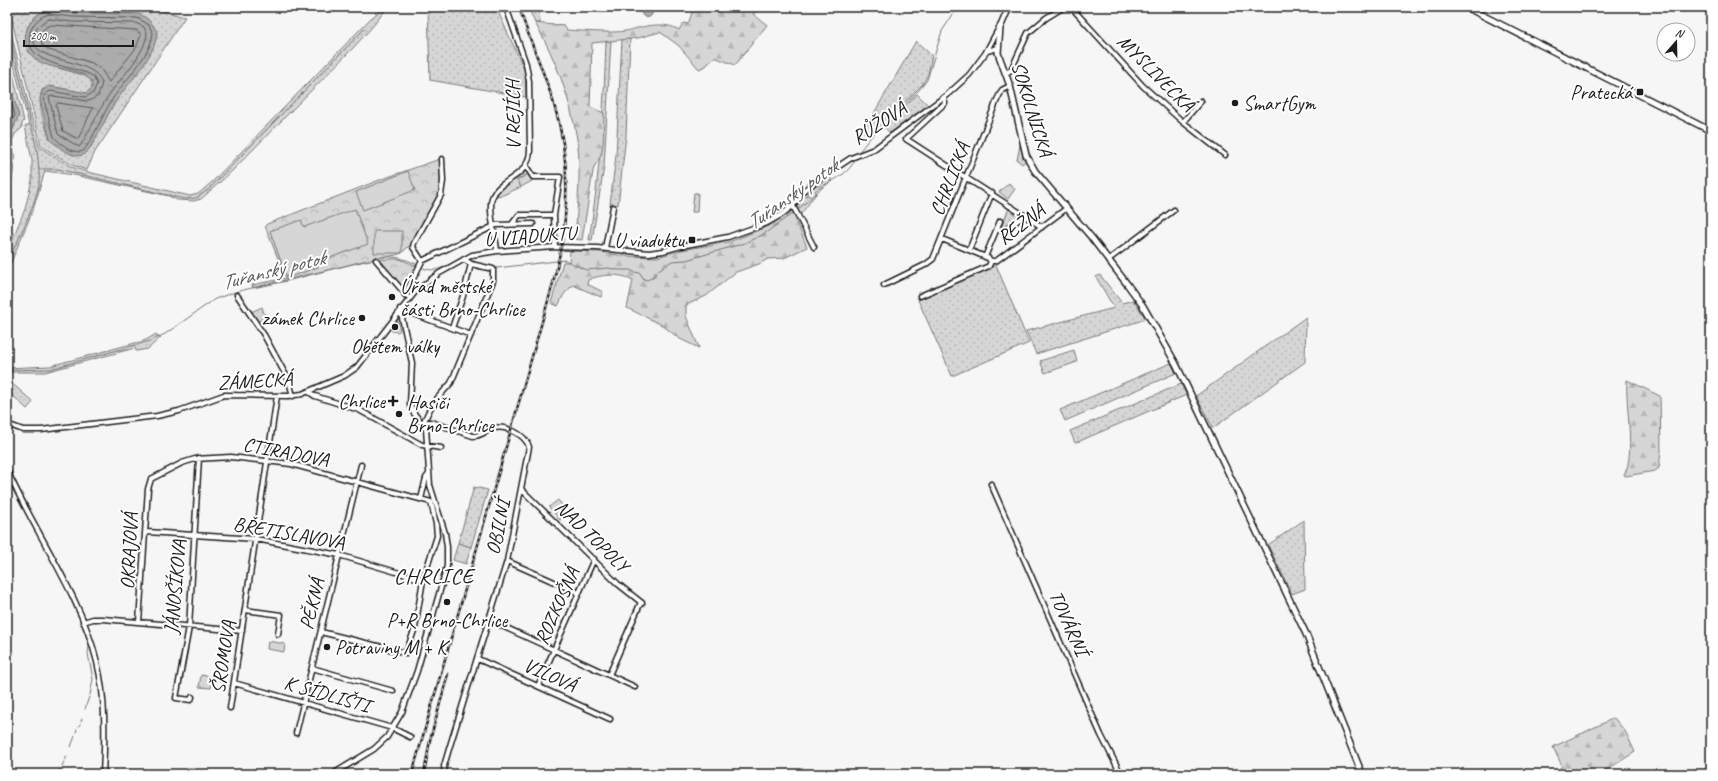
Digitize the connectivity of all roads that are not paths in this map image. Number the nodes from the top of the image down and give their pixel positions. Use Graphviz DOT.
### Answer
graph roads {
  1 [pos="506,7"];
  2 [pos="1009,7"];
  3 [pos="1064,7"];
  4 [pos="1071,7"];
  5 [pos="1466,7"];
  6 [pos="1001,25"];
  7 [pos="998,48"];
  8 [pos="986,52"];
  9 [pos="1006,73"];
  10 [pos="1010,86"];
  11 [pos="944,97"];
  12 [pos="1201,101"];
  13 [pos="1183,122"];
  14 [pos="1711,131"];
  15 [pos="1225,155"];
  16 [pos="442,158"];
  17 [pos="526,166"];
  18 [pos="828,173"];
  19 [pos="966,178"];
  20 [pos="992,193"];
  21 [pos="793,206"];
  22 [pos="613,207"];
  23 [pos="1067,208"];
  24 [pos="1174,210"];
  25 [pos="554,215"];
  26 [pos="1025,215"];
  27 [pos="1000,221"];
  28 [pos="512,224"];
  29 [pos="533,224"];
  30 [pos="494,226"];
  31 [pos="1042,227"];
  32 [pos="997,229"];
  33 [pos="942,239"];
  34 [pos="555,246"];
  35 [pos="814,246"];
  36 [pos="605,248"];
  37 [pos="970,250"];
  38 [pos="496,251"];
  39 [pos="985,257"];
  40 [pos="464,259"];
  41 [pos="376,260"];
  42 [pos="1108,260"];
  43 [pos="991,261"];
  44 [pos="470,264"];
  45 [pos="421,265"];
  46 [pos="884,285"];
  47 [pos="237,295"];
  48 [pos="407,296"];
  49 [pos="920,296"];
  50 [pos="400,309"];
  51 [pos="452,328"];
  52 [pos="471,335"];
  53 [pos="309,392"];
  54 [pos="277,396"];
  55 [pos="293,396"];
  56 [pos="423,423"];
  57 [pos="7,424"];
  58 [pos="427,445"];
  59 [pos="441,448"];
  60 [pos="199,458"];
  61 [pos="268,460"];
  62 [pos="361,464"];
  63 [pos="7,470"];
  64 [pos="429,474"];
  65 [pos="149,481"];
  66 [pos="357,482"];
  67 [pos="991,484"];
  68 [pos="521,489"];
  69 [pos="421,499"];
  70 [pos="147,532"];
  71 [pos="194,535"];
  72 [pos="256,539"];
  73 [pos="339,555"];
  74 [pos="594,559"];
  75 [pos="507,561"];
  76 [pos="423,580"];
  77 [pos="579,593"];
  78 [pos="245,610"];
  79 [pos="489,620"];
  80 [pos="83,622"];
  81 [pos="139,622"];
  82 [pos="189,627"];
  83 [pos="242,631"];
  84 [pos="321,632"];
  85 [pos="278,634"];
  86 [pos="554,650"];
  87 [pos="478,659"];
  88 [pos="312,668"];
  89 [pos="609,675"];
  90 [pos="234,682"];
  91 [pos="538,686"];
  92 [pos="635,687"];
  93 [pos="393,691"];
  94 [pos="192,697"];
  95 [pos="303,703"];
  96 [pos="230,708"];
  97 [pos="610,719"];
  98 [pos="392,728"];
  99 [pos="296,733"];
  100 [pos="410,737"];
  101 [pos="103,774"];
  102 [pos="333,774"];
  103 [pos="445,774"];
  104 [pos="1121,774"];
  105 [pos="1362,774"];
  1 -- 17 [label="street, V REJÍCH"];
  2 -- 6 [label="main road, SOKOLNICKÁ"];
  3 -- 9 [label="street"];
  4 -- 13 [label="street, MYSLIVECKÁ"];
  5 -- 14 [label="main road"];
  6 -- 7 [label="main road, SOKOLNICKÁ"];
  6 -- 8 [label="street, RŮŽOVÁ"];
  7 -- 8 [label="street"];
  7 -- 9 [label="main road, SOKOLNICKÁ"];
  8 -- 11 [label="street, RŮŽOVÁ"];
  9 -- 10 [label="main road, SOKOLNICKÁ"];
  10 -- 19 [label="street, CHRLICKÁ"];
  10 -- 23 [label="main road, SOKOLNICKÁ"];
  11 -- 18 [label="street, RŮŽOVÁ"];
  11 -- 19 [label="street, RŮŽOVÁ"];
  12 -- 13 [label="street"];
  13 -- 15 [label="street, MYSLIVECKÁ"];
  16 -- 45 [label="street"];
  17 -- 25 [label="street, V REJÍCH"];
  17 -- 30 [label="street, V REJÍCH"];
  18 -- 21 [label="street, U VIADUKTU"];
  19 -- 20 [label="street"];
  19 -- 33 [label="street, CHRLICKÁ"];
  20 -- 26 [label="street"];
  20 -- 37 [label="street"];
  21 -- 35 [label="street"];
  21 -- 36 [label="street, U VIADUKTU"];
  22 -- 36 [label="street, U VIADUKTU"];
  23 -- 31 [label="street, REŽNÁ"];
  23 -- 42 [label="main road, SOKOLNICKÁ"];
  24 -- 42 [label="street"];
  25 -- 28 [label="street"];
  25 -- 34 [label="street, V REJÍCH"];
  26 -- 31 [label="street"];
  26 -- 32 [label="street"];
  27 -- 32 [label="street"];
  28 -- 29 [label="street"];
  28 -- 30 [label="street"];
  30 -- 38 [label="street, V REJÍCH"];
  30 -- 45 [label="street"];
  31 -- 43 [label="street, REŽNÁ"];
  32 -- 39 [label="street"];
  33 -- 37 [label="street, REŽNÁ"];
  33 -- 46 [label="street, CHRLICKÁ"];
  34 -- 36 [label="street, U VIADUKTU"];
  34 -- 38 [label="street, U VIADUKTU"];
  37 -- 39 [label="street, REŽNÁ"];
  38 -- 40 [label="street, U VIADUKTU"];
  39 -- 43 [label="street, REŽNÁ"];
  40 -- 44 [label="street, U VIADUKTU"];
  40 -- 48 [label="street"];
  41 -- 48 [label="street"];
  42 -- 105 [label="main road, SOKOLNICKÁ"];
  43 -- 49 [label="street, REŽNÁ"];
  44 -- 51 [label="street"];
  44 -- 52 [label="street, U VIADUKTU"];
  45 -- 48 [label="street"];
  47 -- 55 [label="street"];
  48 -- 50 [label="street, ZÁMECKÁ"];
  50 -- 51 [label="street"];
  50 -- 53 [label="street, ZÁMECKÁ"];
  50 -- 56 [label="street"];
  51 -- 52 [label="street"];
  52 -- 56 [label="street"];
  53 -- 55 [label="street, ZÁMECKÁ"];
  53 -- 58 [label="street"];
  54 -- 55 [label="street, ZÁMECKÁ"];
  54 -- 57 [label="street, ZÁMECKÁ"];
  54 -- 61 [label="street, ŠROMOVA"];
  56 -- 58 [label="street"];
  56 -- 68 [label="street, OBILNÍ"];
  58 -- 59 [label="street"];
  58 -- 64 [label="street"];
  60 -- 61 [label="street, CTIRADOVA"];
  60 -- 65 [label="street, CTIRADOVA"];
  60 -- 71 [label="street, JÁNOŠÍKOVA"];
  61 -- 66 [label="street, CTIRADOVA"];
  61 -- 72 [label="street, ŠROMOVA"];
  62 -- 66 [label="street, PĚKNÁ"];
  63 -- 80 [label="street"];
  64 -- 69 [label="street"];
  64 -- 98 [label="street"];
  65 -- 70 [label="street, OKRAJOVÁ"];
  66 -- 69 [label="street, CTIRADOVA"];
  66 -- 73 [label="street, PĚKNÁ"];
  67 -- 104 [label="street, TOVÁRNÍ"];
  68 -- 74 [label="street, NAD TOPOLY"];
  68 -- 75 [label="street, OBILNÍ"];
  69 -- 76 [label="street"];
  70 -- 71 [label="street, BŘETISLAVOVA"];
  70 -- 81 [label="street, OKRAJOVÁ"];
  71 -- 72 [label="street, BŘETISLAVOVA"];
  71 -- 82 [label="street, JÁNOŠÍKOVA"];
  72 -- 73 [label="street, BŘETISLAVOVA"];
  72 -- 78 [label="street, ŠROMOVA"];
  73 -- 76 [label="street, BŘETISLAVOVA"];
  73 -- 84 [label="street, PĚKNÁ"];
  74 -- 77 [label="street, ROZKOŠNÁ"];
  74 -- 89 [label="street, NAD TOPOLY"];
  75 -- 77 [label="street"];
  75 -- 79 [label="street, OBILNÍ"];
  76 -- 84 [label="street"];
  77 -- 86 [label="street, ROZKOŠNÁ"];
  78 -- 83 [label="street, ŠROMOVA"];
  78 -- 85 [label="street, ŠROMOVA"];
  79 -- 86 [label="street"];
  79 -- 87 [label="street, OBILNÍ"];
  80 -- 81 [label="street"];
  80 -- 101 [label="street"];
  81 -- 82 [label="street"];
  82 -- 83 [label="street"];
  82 -- 94 [label="street, JÁNOŠÍKOVA"];
  83 -- 90 [label="street, ŠROMOVA"];
  84 -- 88 [label="street, PĚKNÁ"];
  86 -- 89 [label="street"];
  86 -- 91 [label="street, ROZKOŠNÁ"];
  87 -- 91 [label="street, VILOVÁ"];
  87 -- 103 [label="street, OBILNÍ"];
  88 -- 93 [label="street"];
  88 -- 95 [label="street, PĚKNÁ"];
  89 -- 92 [label="street"];
  90 -- 95 [label="street, K SÍDLIŠTI"];
  90 -- 96 [label="street, ŠROMOVA"];
  91 -- 97 [label="street, VILOVÁ"];
  95 -- 98 [label="street, K SÍDLIŠTI"];
  95 -- 99 [label="street, PĚKNÁ"];
  98 -- 100 [label="street, K SÍDLIŠTI"];
  98 -- 102 [label="street"];
}
